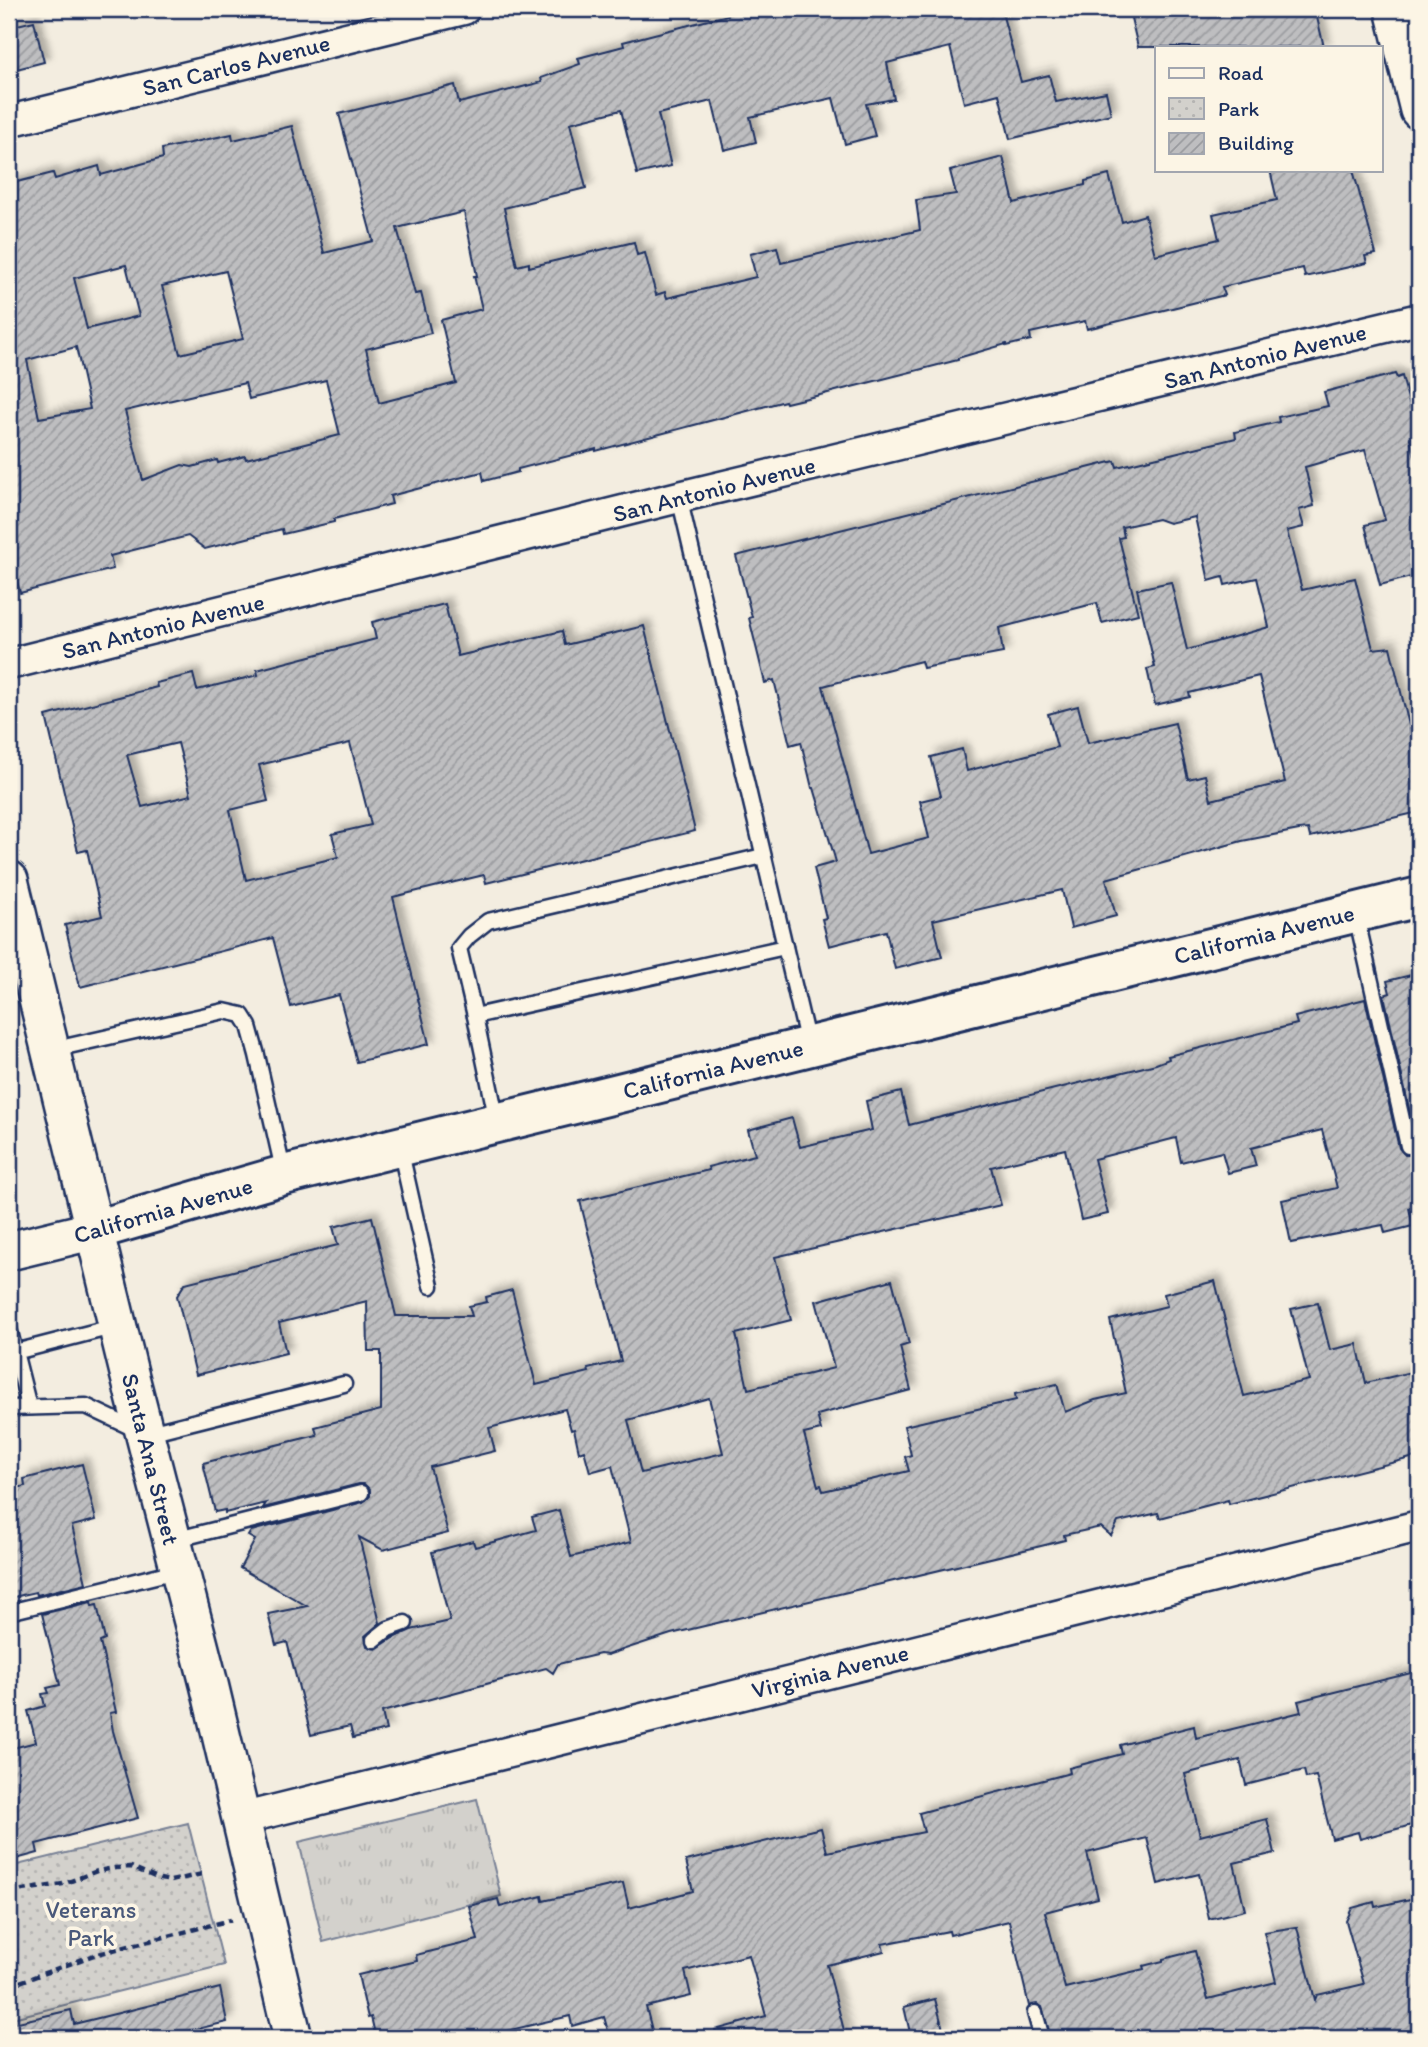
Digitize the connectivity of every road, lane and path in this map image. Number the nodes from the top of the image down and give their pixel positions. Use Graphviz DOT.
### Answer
graph roads {
  1 [pos="464,9"];
  2 [pos="1394,9"];
  3 [pos="1419,110"];
  4 [pos="9,121"];
  5 [pos="1419,319"];
  6 [pos="679,498"];
  7 [pos="9,664"];
  8 [pos="763,856"];
  9 [pos="9,880"];
  10 [pos="1419,897"];
  11 [pos="1356,912"];
  12 [pos="785,947"];
  13 [pos="475,1016"];
  14 [pos="809,1045"];
  15 [pos="50,1051"];
  16 [pos="497,1122"];
  17 [pos="1408,1146"];
  18 [pos="399,1147"];
  19 [pos="284,1175"];
  20 [pos="95,1230"];
  21 [pos="9,1251"];
  22 [pos="432,1286"];
  23 [pos="118,1326"];
  24 [pos="9,1328"];
  25 [pos="15,1352"];
  26 [pos="344,1384"];
  27 [pos="9,1408"];
  28 [pos="29,1408"];
  29 [pos="145,1434"];
  30 [pos="361,1493"];
  31 [pos="1419,1526"];
  32 [pos="176,1555"];
  33 [pos="9,1612"];
  34 [pos="405,1623"];
  35 [pos="374,1640"];
  36 [pos="240,1819"];
  37 [pos="202,1874"];
  38 [pos="9,1892"];
  39 [pos="263,1912"];
  40 [pos="9,1986"];
  41 [pos="1035,2013"];
  42 [pos="293,2038"];
  43 [pos="1042,2038"];
  1 -- 4 [label="street, San Carlos Avenue"];
  2 -- 3 [label="street"];
  5 -- 6 [label="street, San Antonio Avenue"];
  6 -- 7 [label="street, San Antonio Avenue"];
  6 -- 8 [label="lane"];
  8 -- 12 [label="lane"];
  8 -- 13 [label="lane"];
  9 -- 15 [label="street, Santa Ana Street"];
  10 -- 11 [label="main road, California Avenue"];
  11 -- 14 [label="main road, California Avenue"];
  11 -- 17 [label="lane"];
  12 -- 13 [label="lane"];
  12 -- 14 [label="lane"];
  13 -- 16 [label="lane"];
  14 -- 16 [label="main road, California Avenue"];
  15 -- 19 [label="lane"];
  15 -- 20 [label="street, Santa Ana Street"];
  16 -- 18 [label="main road, California Avenue"];
  18 -- 19 [label="main road, California Avenue"];
  18 -- 22 [label="lane"];
  19 -- 20 [label="main road, California Avenue"];
  20 -- 21 [label="street, California Avenue"];
  20 -- 23 [label="street, Santa Ana Street"];
  23 -- 25 [label="lane"];
  23 -- 29 [label="street, Santa Ana Street"];
  24 -- 25 [label="lane"];
  25 -- 28 [label="lane"];
  26 -- 29 [label="lane"];
  27 -- 28 [label="lane"];
  28 -- 29 [label="lane"];
  29 -- 32 [label="street, Santa Ana Street"];
  30 -- 32 [label="lane"];
  31 -- 36 [label="street, Virginia Avenue"];
  32 -- 33 [label="lane"];
  32 -- 36 [label="street, Santa Ana Street"];
  34 -- 35 [label="lane"];
  36 -- 39 [label="street, Santa Ana Street"];
  37 -- 38 [label="path"];
  39 -- 40 [label="path"];
  39 -- 42 [label="street, Santa Ana Street"];
  41 -- 43 [label="lane"];
}
